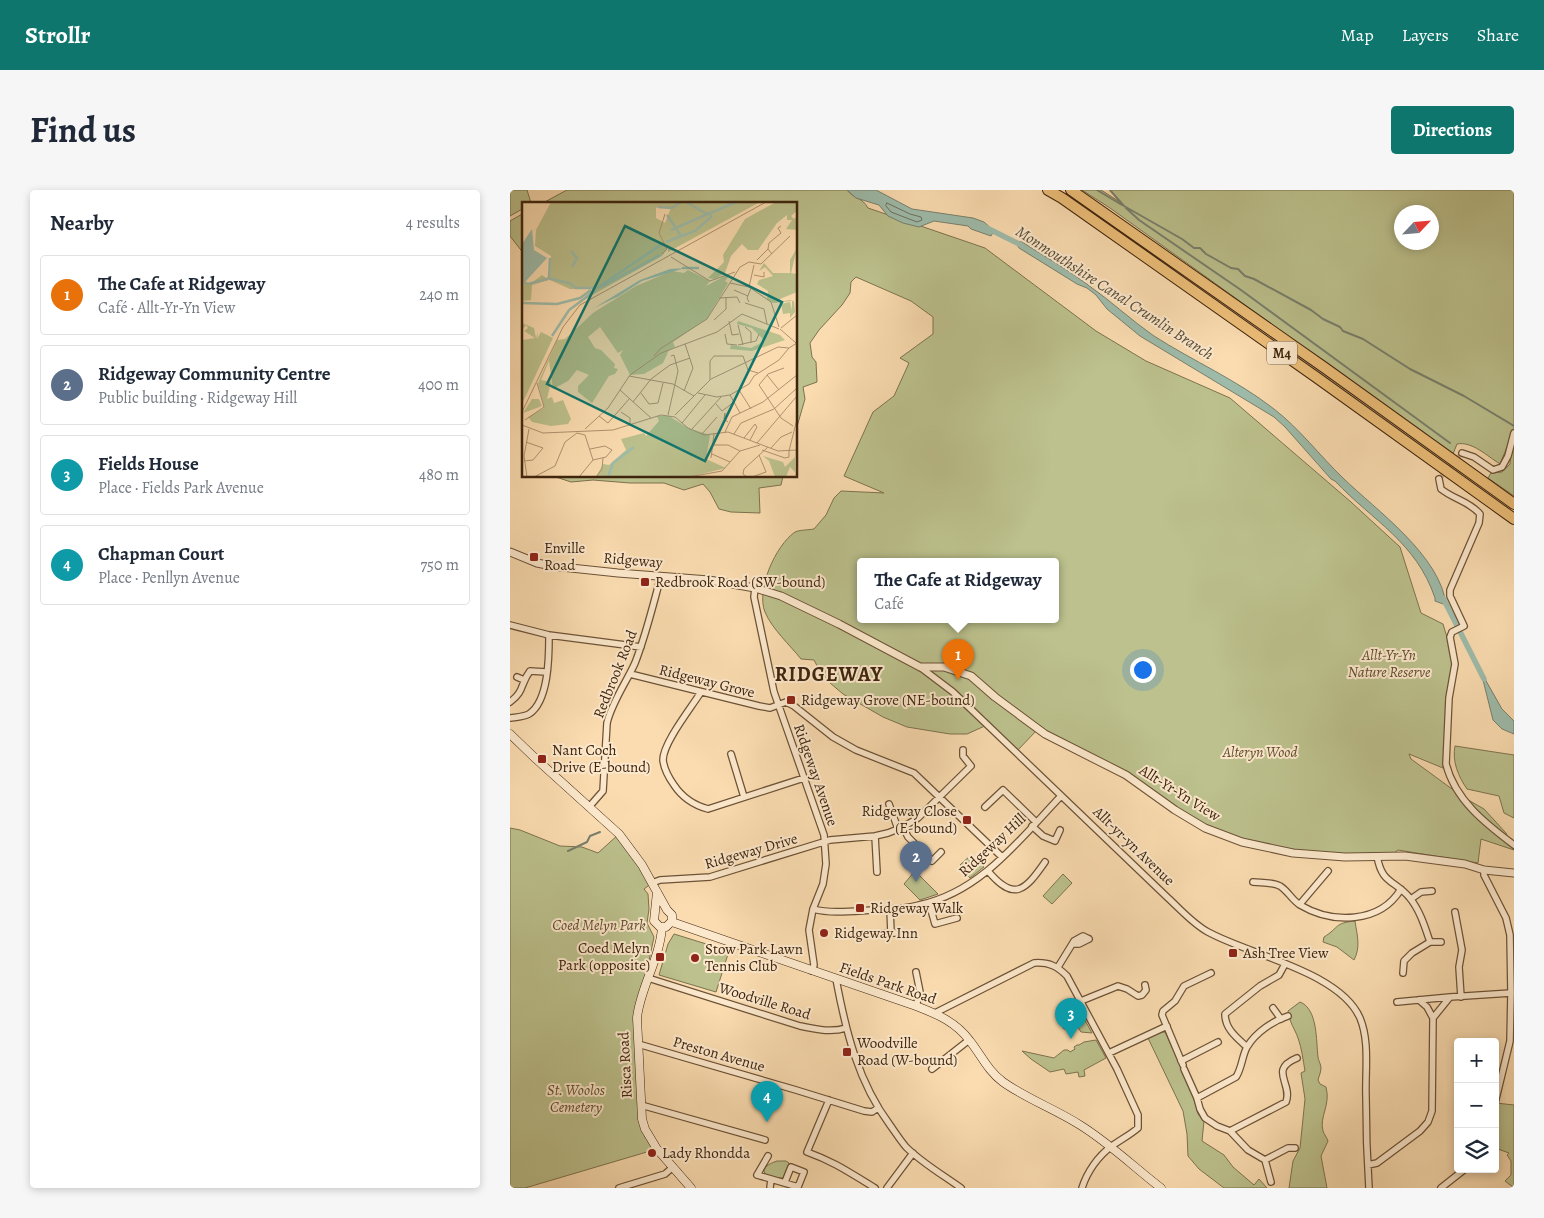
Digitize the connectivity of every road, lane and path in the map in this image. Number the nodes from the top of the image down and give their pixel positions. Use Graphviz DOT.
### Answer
graph roads {
  1 [pos="1048,190"];
  2 [pos="1071,190"];
  3 [pos="1514,433"];
  4 [pos="1462,453"];
  5 [pos="1439,479"];
  6 [pos="1514,504"];
  7 [pos="1514,519"];
  8 [pos="510,552"];
  9 [pos="660,576"];
  10 [pos="755,588"];
  11 [pos="510,624"];
  12 [pos="549,635"];
  13 [pos="641,647"];
  14 [pos="920,667"];
  15 [pos="546,672"];
  16 [pos="630,674"];
  17 [pos="517,677"];
  18 [pos="524,680"];
  19 [pos="701,692"];
  20 [pos="510,702"];
  21 [pos="778,705"];
  22 [pos="510,718"];
  23 [pos="510,734"];
  24 [pos="963,750"];
  25 [pos="731,754"];
  26 [pos="804,778"];
  27 [pos="1061,796"];
  28 [pos="744,797"];
  29 [pos="940,797"];
  30 [pos="889,804"];
  31 [pos="589,807"];
  32 [pos="985,807"];
  33 [pos="1034,824"];
  34 [pos="901,828"];
  35 [pos="1060,830"];
  36 [pos="876,836"];
  37 [pos="825,842"];
  38 [pos="1514,845"];
  39 [pos="941,852"];
  40 [pos="1377,856"];
  41 [pos="1002,857"];
  42 [pos="1045,862"];
  43 [pos="1484,870"];
  44 [pos="988,871"];
  45 [pos="1328,871"];
  46 [pos="877,872"];
  47 [pos="1514,873"];
  48 [pos="1253,882"];
  49 [pos="652,883"];
  50 [pos="1401,889"];
  51 [pos="1432,891"];
  52 [pos="657,892"];
  53 [pos="1411,899"];
  54 [pos="929,903"];
  55 [pos="1300,904"];
  56 [pos="813,909"];
  57 [pos="890,909"];
  58 [pos="667,910"];
  59 [pos="656,912"];
  60 [pos="1455,912"];
  61 [pos="957,918"];
  62 [pos="672,922"];
  63 [pos="662,928"];
  64 [pos="890,932"];
  65 [pos="898,932"];
  66 [pos="867,934"];
  67 [pos="1430,942"];
  68 [pos="1441,942"];
  69 [pos="1073,944"];
  70 [pos="1285,964"];
  71 [pos="1058,967"];
  72 [pos="812,971"];
  73 [pos="916,972"];
  74 [pos="1212,973"];
  75 [pos="1403,973"];
  76 [pos="648,978"];
  77 [pos="836,980"];
  78 [pos="1513,980"];
  79 [pos="1145,985"];
  80 [pos="1512,992"];
  81 [pos="1461,997"];
  82 [pos="1450,998"];
  83 [pos="1419,1000"];
  84 [pos="1081,1001"];
  85 [pos="1397,1002"];
  86 [pos="916,1006"];
  87 [pos="1274,1008"];
  88 [pos="935,1013"];
  89 [pos="1288,1016"];
  90 [pos="1433,1018"];
  91 [pos="1281,1019"];
  92 [pos="1166,1026"];
  93 [pos="846,1028"];
  94 [pos="970,1040"];
  95 [pos="1218,1042"];
  96 [pos="638,1044"];
  97 [pos="1248,1047"];
  98 [pos="1109,1053"];
  99 [pos="1297,1058"];
  100 [pos="1183,1065"];
  101 [pos="932,1069"];
  102 [pos="1499,1086"];
  103 [pos="1197,1098"];
  104 [pos="829,1100"];
  105 [pos="641,1105"];
  106 [pos="878,1108"];
  107 [pos="1230,1131"];
  108 [pos="765,1140"];
  109 [pos="1110,1147"];
  110 [pos="1295,1148"];
  111 [pos="913,1153"];
  112 [pos="768,1156"];
  113 [pos="1265,1160"];
  114 [pos="1368,1165"];
  115 [pos="673,1167"];
  116 [pos="1460,1173"];
  117 [pos="771,1179"];
  118 [pos="785,1182"];
  119 [pos="1271,1182"];
  120 [pos="619,1188"];
  121 [pos="691,1188"];
  122 [pos="770,1188"];
  123 [pos="875,1188"];
  124 [pos="886,1188"];
  125 [pos="961,1188"];
  126 [pos="1082,1188"];
  127 [pos="1161,1188"];
  128 [pos="1369,1188"];
  129 [pos="1441,1188"];
  1 -- 7 [label="highway, M4"];
  2 -- 6 [label="highway, M4"];
  3 -- 4 [label="street"];
  5 -- 38 [label="street"];
  8 -- 9 [label="street, Ridgeway"];
  9 -- 10 [label="street, Ridgeway"];
  9 -- 13 [label="street, Redbrook Road"];
  10 -- 14 [label="street, Allt-yr-yn Avenue"];
  10 -- 21 [label="street, Ridgeway Avenue"];
  11 -- 12 [label="street"];
  12 -- 13 [label="street"];
  12 -- 15 [label="street"];
  13 -- 16 [label="street, Redbrook Road"];
  14 -- 27 [label="street, Allt-yr-yn Avenue"];
  14 -- 40 [label="street, Allt-Yr-Yn View"];
  15 -- 18 [label="street"];
  15 -- 22 [label="street"];
  16 -- 19 [label="street, Ridgeway Grove"];
  16 -- 31 [label="street, Redbrook Road"];
  17 -- 18 [label="street"];
  18 -- 20 [label="street"];
  19 -- 21 [label="street, Ridgeway Grove"];
  19 -- 28 [label="street"];
  21 -- 26 [label="street, Ridgeway Avenue"];
  21 -- 29 [label="street, Ridgeway Grove"];
  23 -- 31 [label="main road"];
  24 -- 29 [label="street"];
  25 -- 28 [label="street"];
  26 -- 28 [label="street"];
  26 -- 37 [label="street, Ridgeway Avenue"];
  27 -- 33 [label="street, Ridgeway Hill"];
  27 -- 70 [label="street, Allt-yr-yn Avenue"];
  29 -- 34 [label="street"];
  29 -- 41 [label="street"];
  30 -- 34 [label="street"];
  31 -- 49 [label="main road"];
  32 -- 33 [label="street"];
  33 -- 35 [label="street"];
  33 -- 41 [label="street, Ridgeway Hill"];
  34 -- 36 [label="street, Ridgeway Drive"];
  34 -- 39 [label="street"];
  36 -- 37 [label="street, Ridgeway Drive"];
  36 -- 46 [label="street"];
  37 -- 49 [label="street, Ridgeway Drive"];
  37 -- 56 [label="street, Ridgeway Avenue"];
  40 -- 43 [label="street, Allt-Yr-Yn View"];
  40 -- 50 [label="street"];
  41 -- 44 [label="street, Ridgeway Hill"];
  42 -- 44 [label="street"];
  43 -- 47 [label="street, Allt-Yr-Yn View"];
  43 -- 78 [label="street"];
  44 -- 54 [label="street, Ridgeway Hill"];
  45 -- 55 [label="street"];
  48 -- 55 [label="street"];
  49 -- 52 [label="main road"];
  50 -- 53 [label="street"];
  50 -- 55 [label="street"];
  51 -- 53 [label="street"];
  52 -- 58 [label="main road"];
  52 -- 59 [label="main road"];
  53 -- 67 [label="street"];
  54 -- 57 [label="street, Ridgeway Hill"];
  54 -- 61 [label="street"];
  56 -- 57 [label="street, Ridgeway Hill"];
  56 -- 72 [label="street, Ridgeway Avenue"];
  57 -- 64 [label="street"];
  58 -- 59 [label="main road"];
  58 -- 62 [label="main road"];
  59 -- 63 [label="main road"];
  60 -- 81 [label="street"];
  62 -- 63 [label="main road"];
  62 -- 72 [label="main road, Fields Park Road"];
  63 -- 76 [label="main road, Risca Road"];
  64 -- 65 [label="street"];
  64 -- 66 [label="street"];
  67 -- 68 [label="street"];
  67 -- 75 [label="street"];
  69 -- 71 [label="street"];
  70 -- 97 [label="street"];
  70 -- 114 [label="street, Allt-yr-yn Avenue"];
  71 -- 84 [label="street"];
  71 -- 88 [label="street"];
  72 -- 77 [label="main road, Fields Park Road"];
  73 -- 86 [label="street"];
  74 -- 92 [label="street"];
  76 -- 93 [label="street, Woodville Road"];
  76 -- 96 [label="main road, Risca Road"];
  77 -- 86 [label="main road, Fields Park Road"];
  77 -- 93 [label="street"];
  78 -- 80 [label="street"];
  79 -- 84 [label="street"];
  80 -- 81 [label="street"];
  80 -- 102 [label="street"];
  81 -- 82 [label="street"];
  82 -- 83 [label="street"];
  82 -- 90 [label="street"];
  83 -- 85 [label="street"];
  83 -- 90 [label="street"];
  84 -- 98 [label="street"];
  86 -- 88 [label="main road, Fields Park Road"];
  87 -- 91 [label="street"];
  88 -- 94 [label="main road, Fields Park Road"];
  89 -- 91 [label="street"];
  90 -- 114 [label="street"];
  91 -- 97 [label="street"];
  92 -- 98 [label="street"];
  92 -- 100 [label="street"];
  93 -- 106 [label="street"];
  94 -- 101 [label="street"];
  94 -- 109 [label="main road, Fields Park Road"];
  95 -- 100 [label="street"];
  96 -- 104 [label="street, Preston Avenue"];
  96 -- 105 [label="main road, Risca Road"];
  97 -- 103 [label="street"];
  98 -- 109 [label="street"];
  99 -- 107 [label="street"];
  100 -- 103 [label="street"];
  103 -- 107 [label="street"];
  104 -- 106 [label="street, Preston Avenue"];
  104 -- 123 [label="street"];
  105 -- 108 [label="street"];
  105 -- 115 [label="main road, Risca Road"];
  106 -- 111 [label="street"];
  107 -- 113 [label="street"];
  109 -- 126 [label="street"];
  109 -- 127 [label="main road, Fields Park Road"];
  110 -- 113 [label="street"];
  111 -- 124 [label="street"];
  111 -- 125 [label="street"];
  112 -- 117 [label="street"];
  113 -- 119 [label="street"];
  114 -- 128 [label="street, Allt-yr-yn Avenue"];
  115 -- 120 [label="street"];
  115 -- 121 [label="main road, Risca Road"];
  116 -- 129 [label="street"];
  117 -- 118 [label="street"];
  117 -- 122 [label="street"];
}
